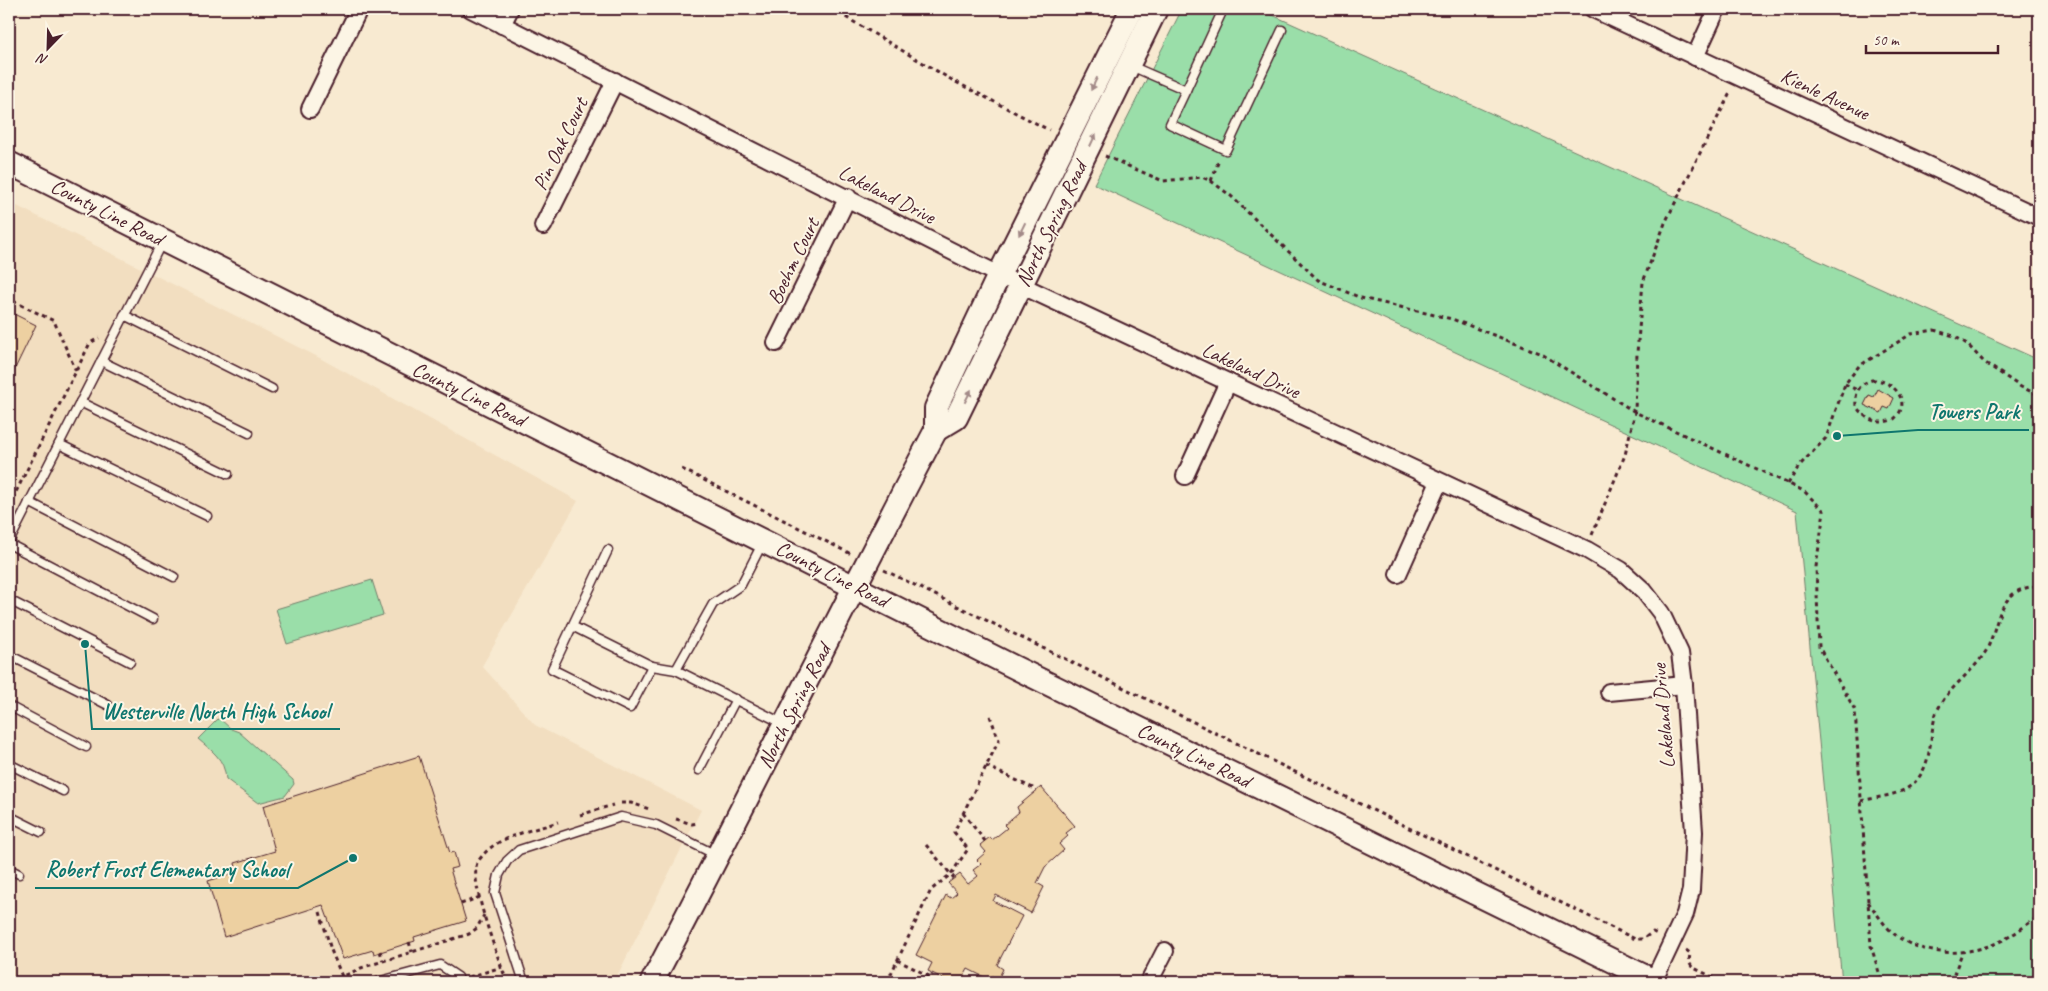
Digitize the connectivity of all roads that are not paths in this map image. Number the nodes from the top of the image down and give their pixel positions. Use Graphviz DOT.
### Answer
graph roads {
  1 [pos="359,9"];
  2 [pos="471,9"];
  3 [pos="510,9"];
  4 [pos="1132,9"];
  5 [pos="1156,9"];
  6 [pos="1592,9"];
  7 [pos="1718,9"];
  8 [pos="1221,14"];
  9 [pos="502,24"];
  10 [pos="1282,30"];
  11 [pos="1695,57"];
  12 [pos="1118,60"];
  13 [pos="615,81"];
  14 [pos="1186,90"];
  15 [pos="310,109"];
  16 [pos="9,163"];
  17 [pos="848,197"];
  18 [pos="2039,217"];
  19 [pos="543,226"];
  20 [pos="163,240"];
  21 [pos="999,275"];
  22 [pos="1021,285"];
  23 [pos="124,315"];
  24 [pos="776,343"];
  25 [pos="101,361"];
  26 [pos="1228,382"];
  27 [pos="272,389"];
  28 [pos="80,402"];
  29 [pos="936,430"];
  30 [pos="249,433"];
  31 [pos="59,444"];
  32 [pos="228,474"];
  33 [pos="1184,476"];
  34 [pos="1440,482"];
  35 [pos="29,502"];
  36 [pos="206,516"];
  37 [pos="764,540"];
  38 [pos="9,543"];
  39 [pos="608,550"];
  40 [pos="1398,574"];
  41 [pos="174,578"];
  42 [pos="854,586"];
  43 [pos="9,600"];
  44 [pos="153,618"];
  45 [pos="572,626"];
  46 [pos="9,655"];
  47 [pos="130,662"];
  48 [pos="652,666"];
  49 [pos="676,670"];
  50 [pos="1684,685"];
  51 [pos="1609,692"];
  52 [pos="736,699"];
  53 [pos="108,705"];
  54 [pos="9,706"];
  55 [pos="785,724"];
  56 [pos="86,746"];
  57 [pos="9,764"];
  58 [pos="699,770"];
  59 [pos="63,791"];
  60 [pos="9,816"];
  61 [pos="41,832"];
  62 [pos="718,857"];
  63 [pos="9,869"];
  64 [pos="19,874"];
  65 [pos="1165,951"];
  66 [pos="400,979"];
  67 [pos="377,982"];
  68 [pos="459,982"];
  69 [pos="524,982"];
  70 [pos="652,982"];
  71 [pos="1149,982"];
  72 [pos="1654,982"];
  1 -- 15 [label="street"];
  2 -- 9 [label="street, Lakeland Drive"];
  3 -- 9 [label="street"];
  4 -- 12 [label="main road, North Spring Road"];
  5 -- 12 [label="main road, North Spring Road"];
  6 -- 11 [label="street, Kienle Avenue"];
  7 -- 11 [label="street"];
  8 -- 14 [label="lane"];
  9 -- 13 [label="street, Lakeland Drive"];
  10 -- 14 [label="lane"];
  11 -- 18 [label="street, Kienle Avenue"];
  12 -- 14 [label="lane"];
  12 -- 21 [label="main road, North Spring Road, one-way"];
  22 -- 12 [label="main road, North Spring Road, one-way"];
  13 -- 17 [label="street, Lakeland Drive"];
  13 -- 19 [label="street, Pin Oak Court"];
  16 -- 20 [label="main road, County Line Road"];
  17 -- 21 [label="street, Lakeland Drive"];
  17 -- 24 [label="street, Boehm Court"];
  20 -- 23 [label="lane"];
  20 -- 37 [label="main road, County Line Road"];
  21 -- 22 [label="street, Lakeland Drive"];
  21 -- 29 [label="main road, North Spring Road"];
  22 -- 26 [label="street, Lakeland Drive"];
  29 -- 22 [label="main road, North Spring Road, one-way"];
  23 -- 25 [label="lane"];
  23 -- 27 [label="lane"];
  25 -- 28 [label="lane"];
  25 -- 30 [label="lane"];
  26 -- 33 [label="street"];
  26 -- 34 [label="street, Lakeland Drive"];
  28 -- 31 [label="lane"];
  28 -- 32 [label="lane"];
  29 -- 42 [label="main road, North Spring Road"];
  31 -- 35 [label="lane"];
  31 -- 36 [label="lane"];
  34 -- 40 [label="street"];
  34 -- 50 [label="street, Lakeland Drive"];
  35 -- 38 [label="lane"];
  35 -- 41 [label="lane"];
  37 -- 42 [label="main road, County Line Road"];
  37 -- 49 [label="lane"];
  38 -- 44 [label="lane"];
  39 -- 45 [label="lane"];
  42 -- 55 [label="main road, North Spring Road"];
  42 -- 72 [label="main road, County Line Road"];
  43 -- 47 [label="lane"];
  45 -- 48 [label="lane"];
  45 -- 48 [label="lane"];
  46 -- 53 [label="lane"];
  48 -- 49 [label="lane"];
  49 -- 52 [label="lane"];
  50 -- 51 [label="street"];
  50 -- 72 [label="street, Lakeland Drive"];
  52 -- 55 [label="lane"];
  52 -- 58 [label="lane"];
  54 -- 56 [label="lane"];
  55 -- 62 [label="main road, North Spring Road"];
  57 -- 59 [label="lane"];
  60 -- 61 [label="lane"];
  62 -- 69 [label="lane"];
  62 -- 70 [label="main road, North Spring Road"];
  63 -- 64 [label="lane"];
  65 -- 71 [label="street"];
  66 -- 67 [label="lane"];
  66 -- 68 [label="lane"];
}
